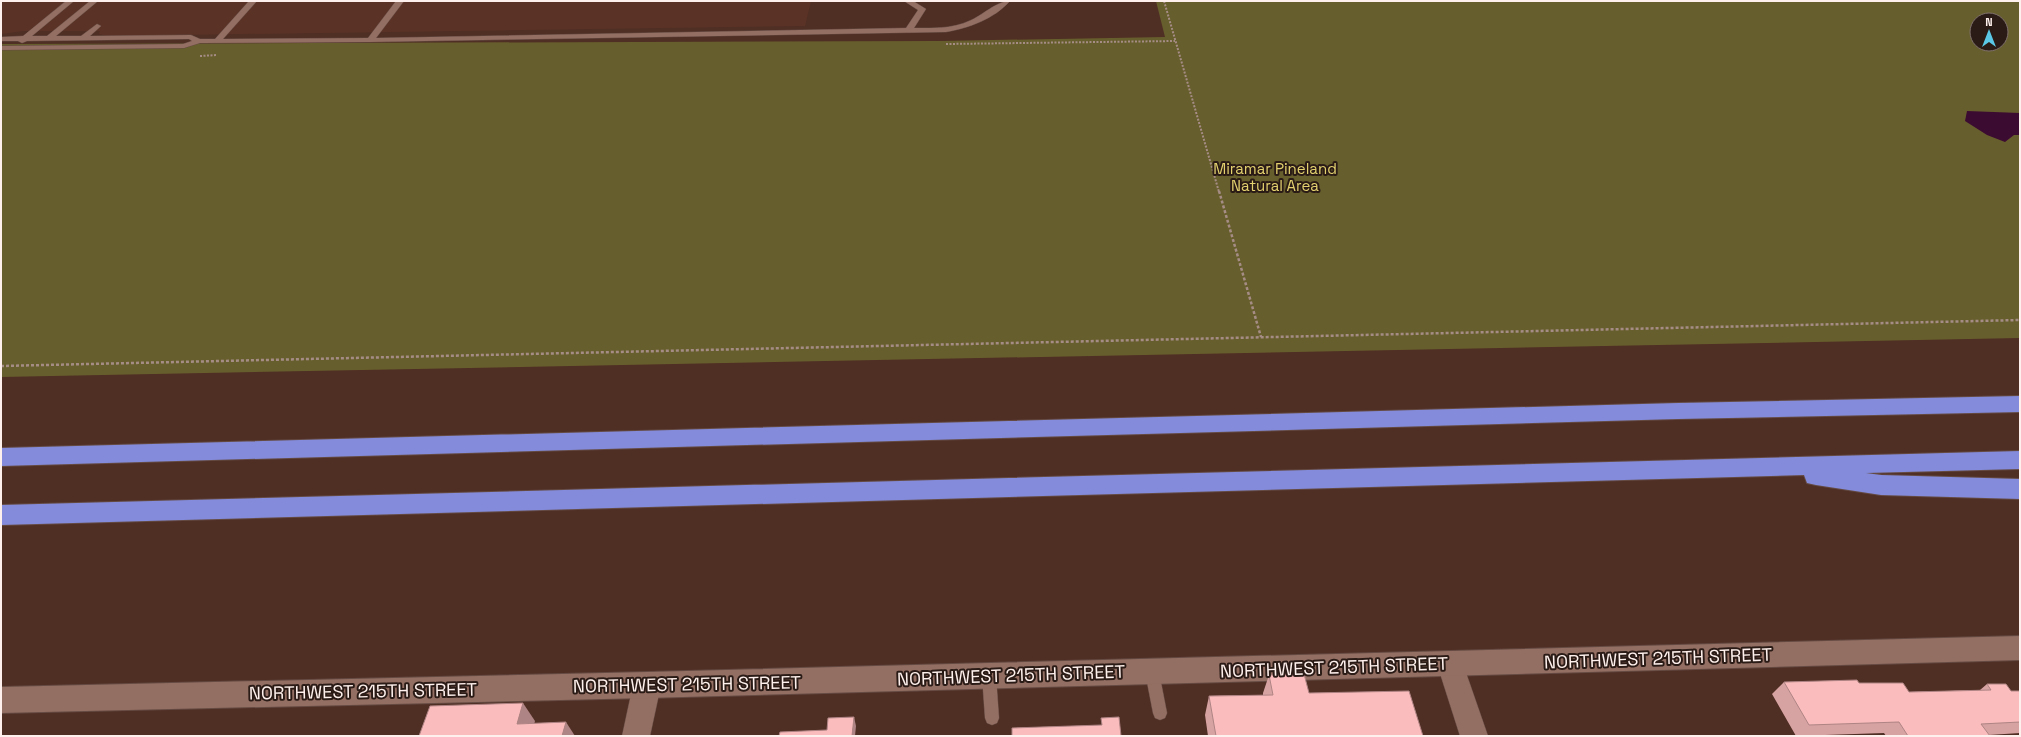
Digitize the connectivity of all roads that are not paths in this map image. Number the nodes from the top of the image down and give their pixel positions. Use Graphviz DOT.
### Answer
graph roads {
  1 [pos="70,1"];
  2 [pos="94,1"];
  3 [pos="253,1"];
  4 [pos="400,1"];
  5 [pos="908,1"];
  6 [pos="1006,1"];
  7 [pos="96,26"];
  8 [pos="908,31"];
  9 [pos="82,38"];
  10 [pos="1,39"];
  11 [pos="24,39"];
  12 [pos="48,39"];
  13 [pos="370,40"];
  14 [pos="199,41"];
  15 [pos="217,41"];
  16 [pos="14,47"];
  17 [pos="1,48"];
  18 [pos="2020,404"];
  19 [pos="1,457"];
  20 [pos="2020,460"];
  21 [pos="1754,467"];
  22 [pos="2020,489"];
  23 [pos="1,514"];
  24 [pos="2020,648"];
  25 [pos="1450,664"];
  26 [pos="1152,672"];
  27 [pos="989,676"];
  28 [pos="646,685"];
  29 [pos="1,700"];
  30 [pos="1160,713"];
  31 [pos="992,718"];
  32 [pos="636,736"];
  33 [pos="1474,736"];
  1 -- 11 [label="lane"];
  2 -- 12 [label="lane"];
  3 -- 15 [label="lane"];
  4 -- 13 [label="lane"];
  5 -- 8 [label="lane"];
  6 -- 8 [label="lane"];
  7 -- 9 [label="lane"];
  8 -- 13 [label="lane"];
  9 -- 12 [label="lane"];
  9 -- 14 [label="lane"];
  10 -- 11 [label="lane"];
  11 -- 12 [label="lane"];
  11 -- 16 [label="lane"];
  13 -- 15 [label="lane"];
  14 -- 15 [label="lane"];
  14 -- 16 [label="lane"];
  16 -- 17 [label="lane"];
  18 -- 19 [label="highway"];
  20 -- 21 [label="highway"];
  21 -- 22 [label="highway"];
  21 -- 23 [label="highway"];
  24 -- 25 [label="street, NORTHWEST 215TH STREET"];
  25 -- 26 [label="street, NORTHWEST 215TH STREET"];
  25 -- 33 [label="street"];
  26 -- 27 [label="street, NORTHWEST 215TH STREET"];
  26 -- 30 [label="lane"];
  27 -- 28 [label="street, NORTHWEST 215TH STREET"];
  27 -- 31 [label="lane"];
  28 -- 29 [label="street, NORTHWEST 215TH STREET"];
  28 -- 32 [label="street"];
}
